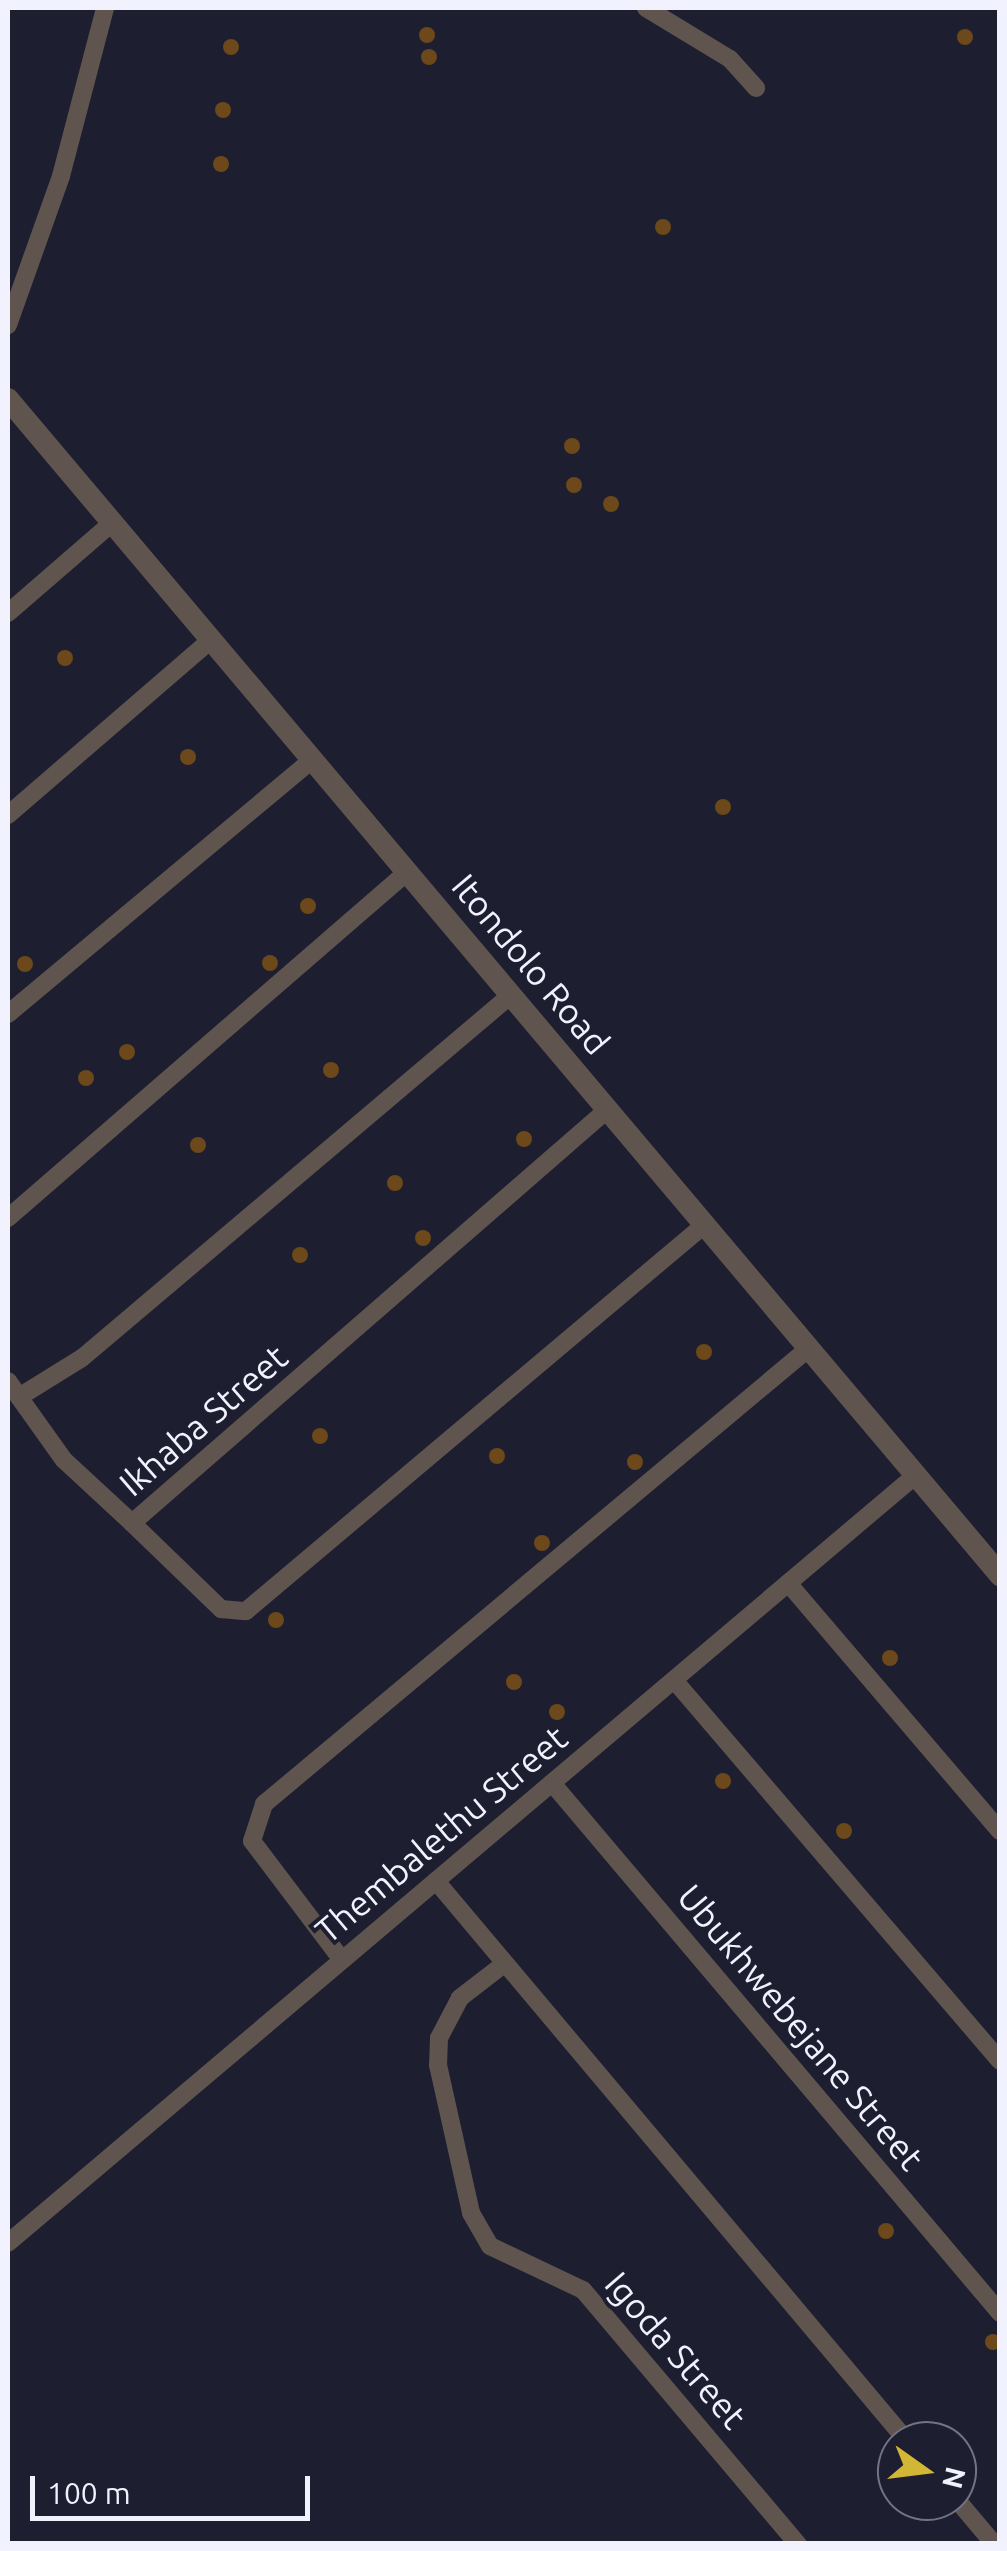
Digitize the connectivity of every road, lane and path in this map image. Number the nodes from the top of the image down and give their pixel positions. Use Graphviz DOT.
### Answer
graph roads {
  1 [pos="104,8"];
  2 [pos="646,8"];
  3 [pos="756,88"];
  4 [pos="8,325"];
  5 [pos="9,405"];
  6 [pos="112,523"];
  7 [pos="8,613"];
  8 [pos="211,640"];
  9 [pos="312,760"];
  10 [pos="8,816"];
  11 [pos="407,872"];
  12 [pos="511,995"];
  13 [pos="8,1014"];
  14 [pos="608,1109"];
  15 [pos="8,1218"];
  16 [pos="704,1225"];
  17 [pos="809,1348"];
  18 [pos="13,1389"];
  19 [pos="916,1476"];
  20 [pos="132,1524"];
  21 [pos="1000,1574"];
  22 [pos="788,1584"];
  23 [pos="674,1680"];
  24 [pos="552,1782"];
  25 [pos="1000,1831"];
  26 [pos="436,1881"];
  27 [pos="342,1960"];
  28 [pos="504,1964"];
  29 [pos="1000,2061"];
  30 [pos="8,2243"];
  31 [pos="1000,2313"];
  32 [pos="890,2421"];
  33 [pos="975,2521"];
  34 [pos="798,2544"];
  35 [pos="994,2544"];
  1 -- 4 [label="street"];
  2 -- 3 [label="street"];
  5 -- 6 [label="street, Itondolo Road"];
  6 -- 7 [label="street"];
  6 -- 8 [label="street, Itondolo Road"];
  8 -- 9 [label="street, Itondolo Road"];
  8 -- 10 [label="street"];
  9 -- 11 [label="street, Itondolo Road"];
  9 -- 13 [label="street"];
  11 -- 12 [label="street, Itondolo Road"];
  11 -- 15 [label="street"];
  12 -- 14 [label="street, Itondolo Road"];
  12 -- 18 [label="street"];
  14 -- 16 [label="street, Itondolo Road"];
  14 -- 20 [label="street, Ikhaba Street"];
  16 -- 17 [label="street, Itondolo Road"];
  16 -- 20 [label="street, Ikhaba Street"];
  17 -- 19 [label="street, Itondolo Road"];
  17 -- 27 [label="street"];
  18 -- 20 [label="street"];
  19 -- 21 [label="street, Itondolo Road"];
  19 -- 22 [label="street, Thembalethu Street"];
  22 -- 23 [label="street, Thembalethu Street"];
  22 -- 25 [label="street"];
  23 -- 24 [label="street, Thembalethu Street"];
  23 -- 29 [label="street"];
  24 -- 26 [label="street, Thembalethu Street"];
  24 -- 31 [label="street, Ubukhwebejane Street"];
  26 -- 27 [label="street, Thembalethu Street"];
  26 -- 28 [label="street"];
  27 -- 30 [label="street, Thembalethu Street"];
  28 -- 32 [label="street"];
  28 -- 34 [label="street, Igoda Street"];
  33 -- 35 [label="street"];
}
